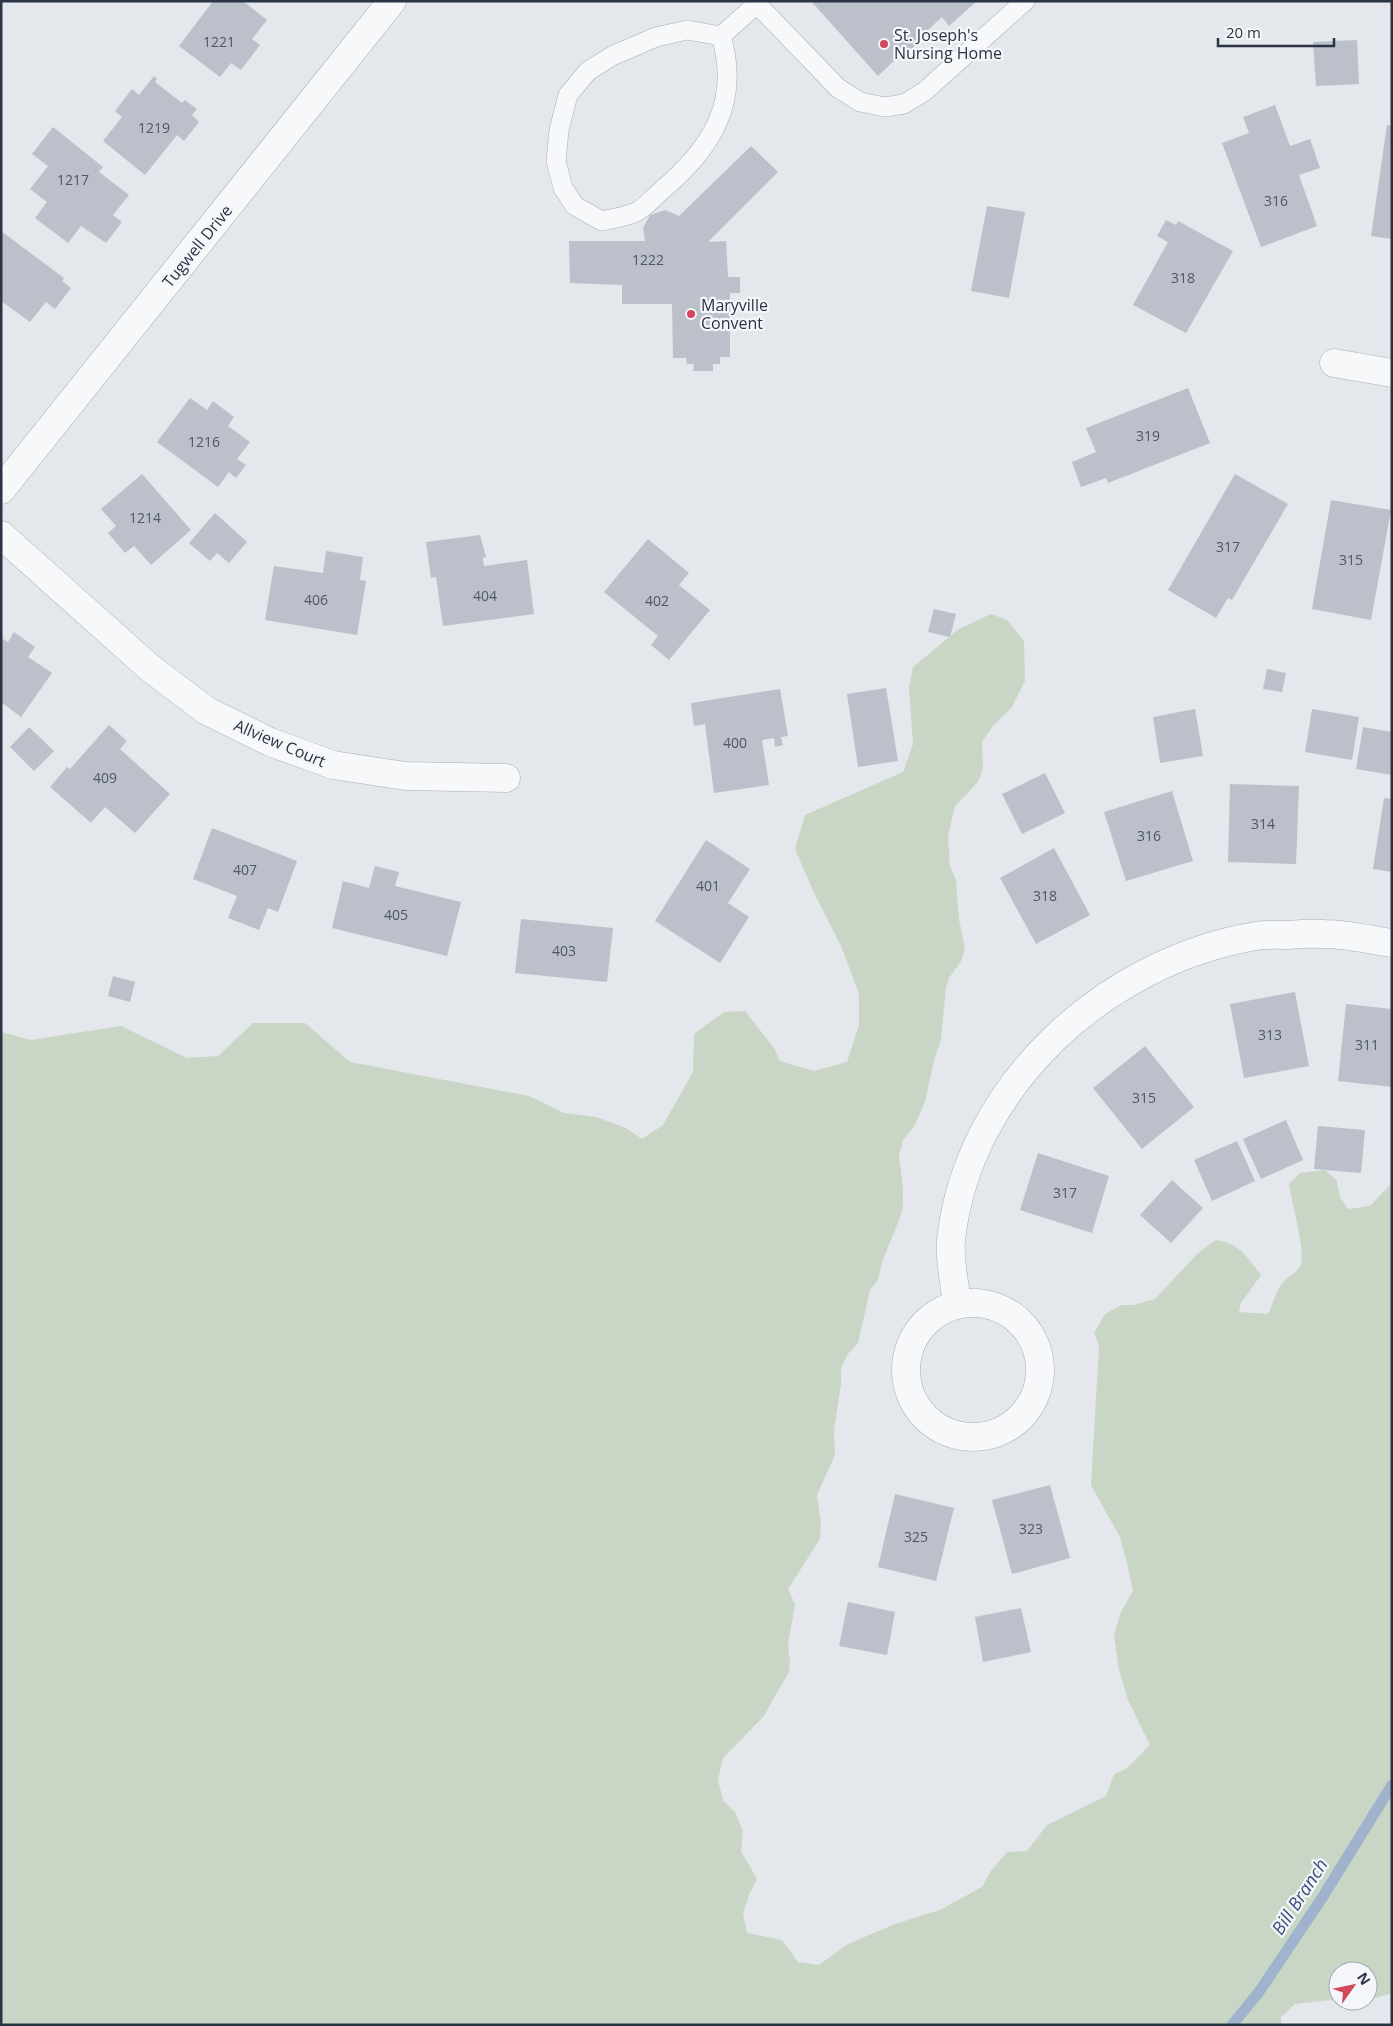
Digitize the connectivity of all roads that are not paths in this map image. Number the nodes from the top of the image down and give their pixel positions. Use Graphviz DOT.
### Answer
graph roads {
  1 [pos="392,1"];
  2 [pos="1025,1"];
  3 [pos="755,2"];
  4 [pos="721,36"];
  5 [pos="1334,363"];
  6 [pos="1392,373"];
  7 [pos="1,490"];
  8 [pos="1,535"];
  9 [pos="506,778"];
  10 [pos="1392,943"];
  11 [pos="957,1304"];
  1 -- 7 [label="street, Tugwell Drive"];
  2 -- 3 [label="lane"];
  3 -- 4 [label="lane"];
  4 -- 4 [label="lane"];
  5 -- 6 [label="street"];
  8 -- 9 [label="street, Allview Court"];
  10 -- 11 [label="street"];
  11 -- 11 [label="street"];
}
